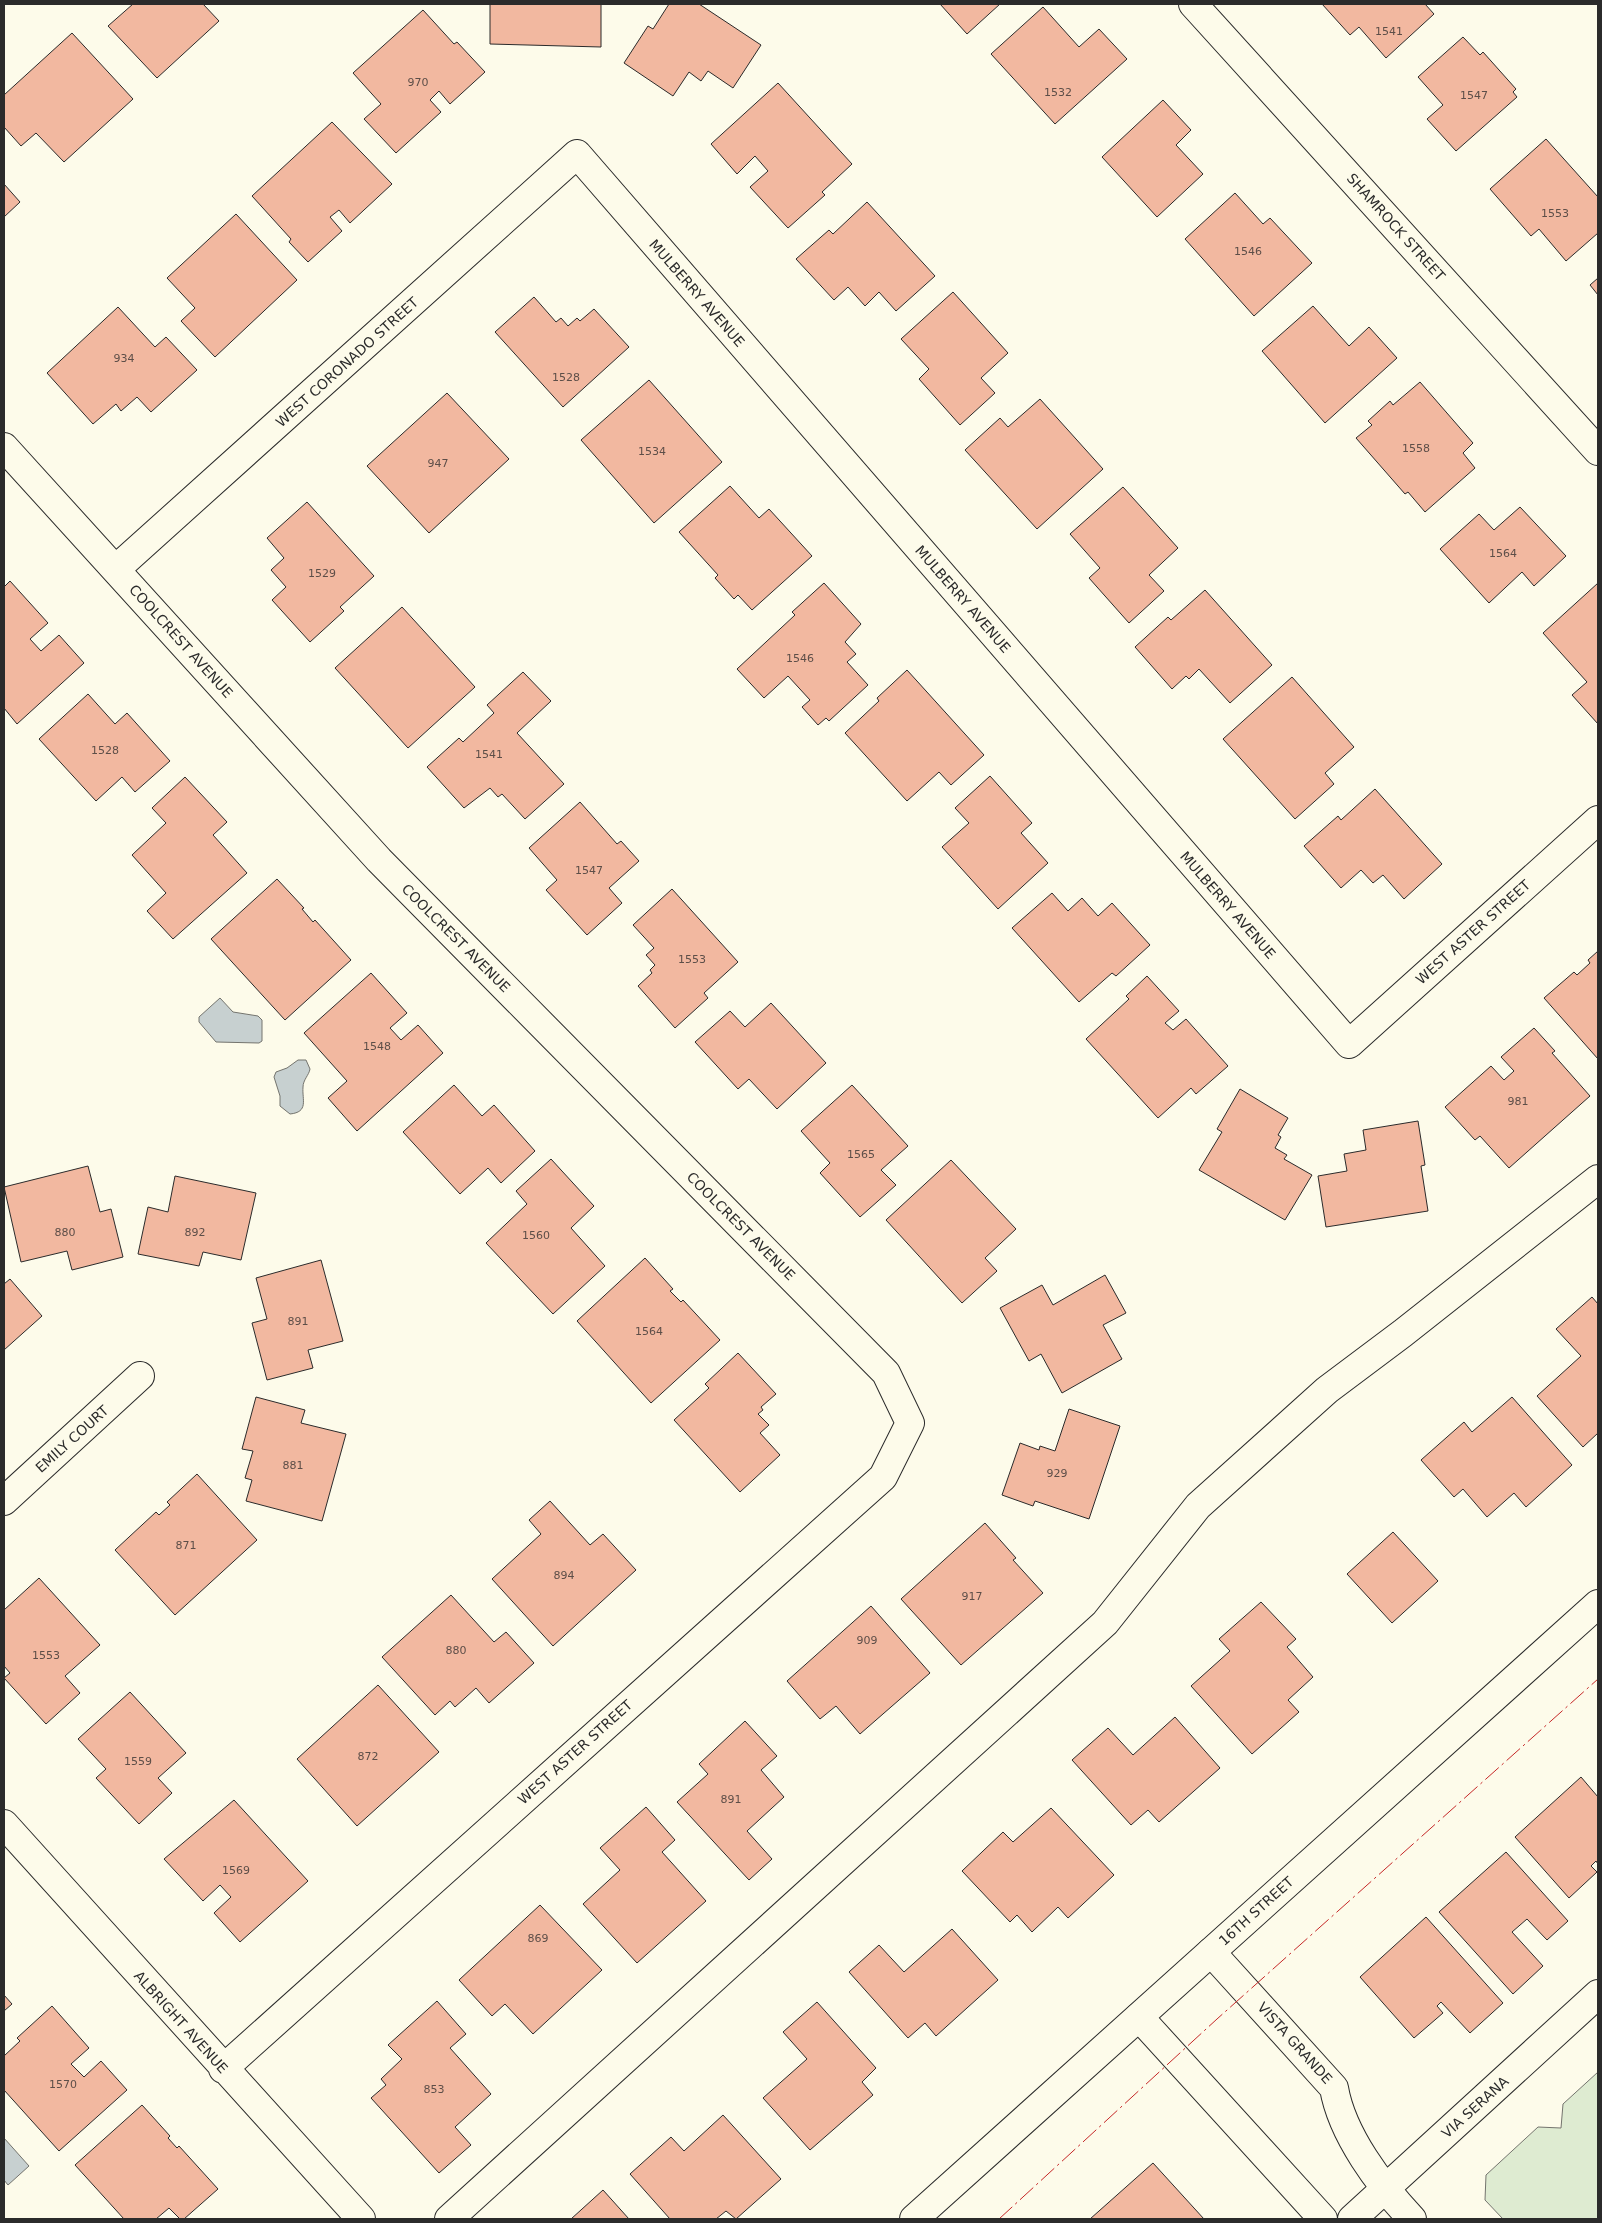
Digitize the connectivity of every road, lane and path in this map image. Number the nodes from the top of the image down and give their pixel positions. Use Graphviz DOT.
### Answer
graph roads {
  1 [pos="1193,4"];
  2 [pos="577,154"];
  3 [pos="4,448"];
  4 [pos="1598,451"];
  5 [pos="116,569"];
  6 [pos="1598,820"];
  7 [pos="1348,1044"];
  8 [pos="1598,1179"];
  9 [pos="140,1376"];
  10 [pos="910,1423"];
  11 [pos="4,1501"];
  12 [pos="1598,1604"];
  13 [pos="4,1824"];
  14 [pos="1211,1952"];
  15 [pos="1598,1994"];
  16 [pos="1139,2017"];
  17 [pos="223,2069"];
  18 [pos="1384,2189"];
  19 [pos="360,2219"];
  20 [pos="448,2219"];
  21 [pos="914,2219"];
  22 [pos="1323,2219"];
  23 [pos="1352,2219"];
  24 [pos="1412,2219"];
  1 -- 4 [label="street, SHAMROCK STREET"];
  2 -- 5 [label="street, WEST CORONADO STREET"];
  2 -- 7 [label="street, MULBERRY AVENUE"];
  3 -- 5 [label="street, COOLCREST AVENUE"];
  5 -- 10 [label="street, COOLCREST AVENUE"];
  6 -- 7 [label="street, WEST ASTER STREET"];
  8 -- 20 [label="street"];
  9 -- 11 [label="street, EMILY COURT"];
  10 -- 17 [label="street, WEST ASTER STREET"];
  12 -- 14 [label="street, 16TH STREET"];
  13 -- 17 [label="street, ALBRIGHT AVENUE"];
  14 -- 16 [label="street, 16TH STREET"];
  14 -- 18 [label="street, VISTA GRANDE"];
  15 -- 18 [label="street, VIA SERANA"];
  16 -- 21 [label="street, 16TH STREET"];
  16 -- 22 [label="street"];
  17 -- 19 [label="street, ALBRIGHT AVENUE"];
  18 -- 23 [label="street, VIA SERANA"];
  18 -- 24 [label="street, VISTA GRANDE"];
}
